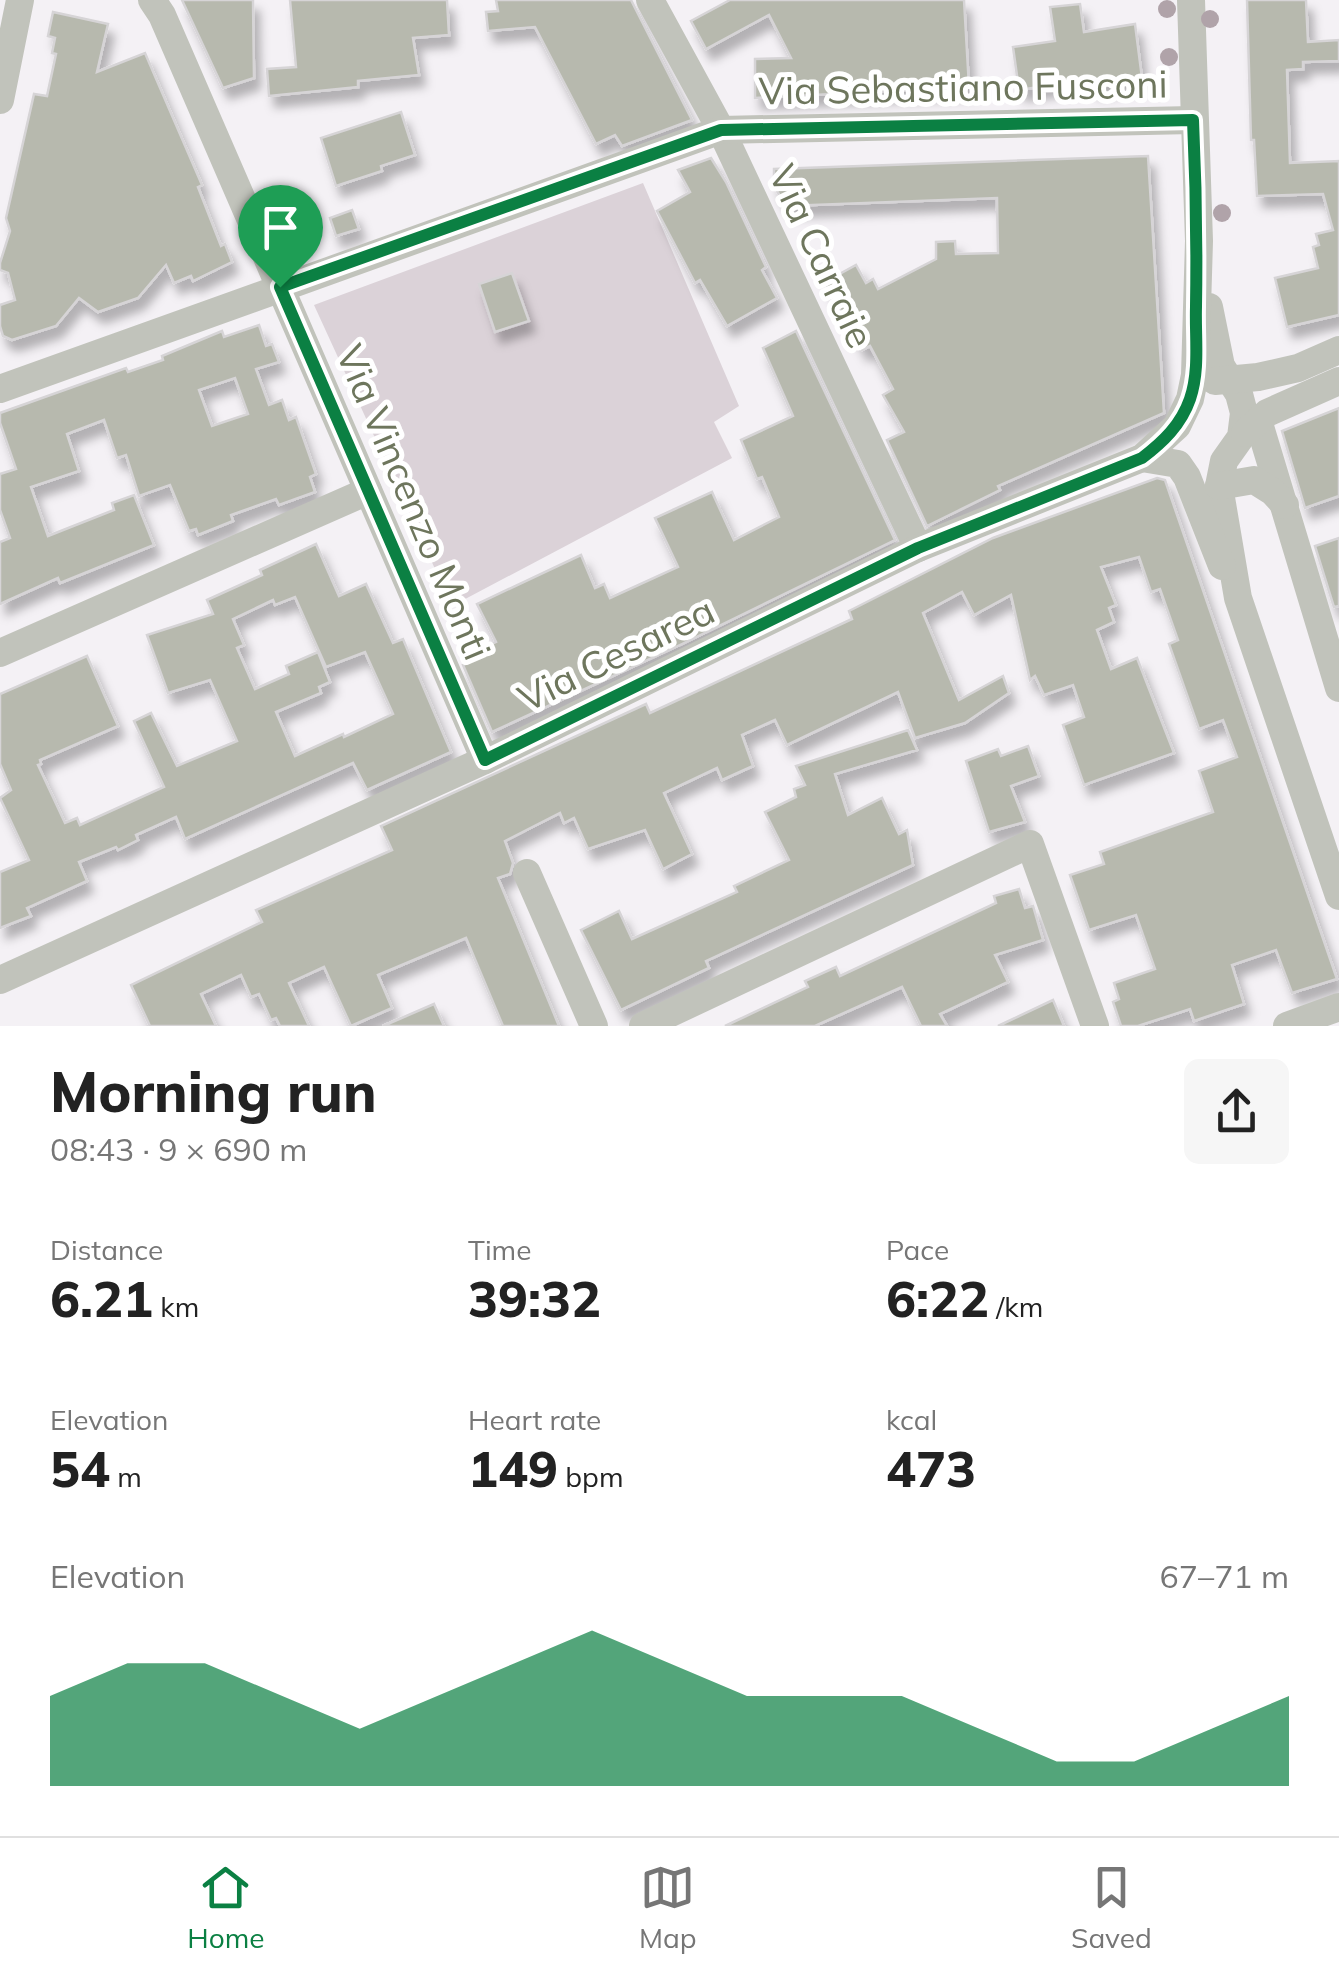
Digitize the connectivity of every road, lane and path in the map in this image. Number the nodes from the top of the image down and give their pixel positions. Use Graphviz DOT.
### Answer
graph roads {
  1 [pos="20,0"];
  2 [pos="152,0"];
  3 [pos="650,0"];
  4 [pos="1191,0"];
  5 [pos="0,100"];
  6 [pos="1193,120"];
  7 [pos="721,130"];
  8 [pos="1199,241"];
  9 [pos="280,287"];
  10 [pos="1339,350"];
  11 [pos="1230,378"];
  12 [pos="1339,381"];
  13 [pos="0,388"];
  14 [pos="1190,399"];
  15 [pos="1250,428"];
  16 [pos="1142,458"];
  17 [pos="1220,486"];
  18 [pos="368,491"];
  19 [pos="1286,506"];
  20 [pos="918,548"];
  21 [pos="1238,598"];
  22 [pos="0,653"];
  23 [pos="1339,688"];
  24 [pos="485,760"];
  25 [pos="527,872"];
  26 [pos="1338,889"];
  27 [pos="0,980"];
  28 [pos="1339,1007"];
  29 [pos="594,1026"];
  30 [pos="643,1026"];
  31 [pos="1095,1026"];
  32 [pos="1286,1026"];
  1 -- 5 [label="street"];
  2 -- 9 [label="street, Via Vincenzo Monti"];
  3 -- 7 [label="street, Via Carraie"];
  4 -- 6 [label="street"];
  6 -- 7 [label="street, Via Sebastiano Fusconi"];
  6 -- 8 [label="street"];
  7 -- 9 [label="street, Via Sebastiano Fusconi"];
  7 -- 20 [label="street, Via Carraie"];
  8 -- 11 [label="street"];
  8 -- 14 [label="street"];
  9 -- 13 [label="street, Via Sebastiano Fusconi"];
  9 -- 18 [label="street, Via Vincenzo Monti"];
  10 -- 11 [label="street"];
  11 -- 14 [label="street"];
  11 -- 15 [label="street"];
  12 -- 15 [label="street"];
  14 -- 16 [label="street, Via Cesarea"];
  15 -- 17 [label="street"];
  15 -- 19 [label="street"];
  16 -- 20 [label="street, Via Cesarea"];
  16 -- 21 [label="street"];
  17 -- 19 [label="street"];
  17 -- 21 [label="street"];
  18 -- 22 [label="street"];
  18 -- 24 [label="street, Via Vincenzo Monti"];
  19 -- 23 [label="street"];
  20 -- 24 [label="street, Via Cesarea"];
  21 -- 26 [label="street"];
  24 -- 27 [label="street, Via Cesarea"];
  25 -- 29 [label="street"];
  28 -- 32 [label="street"];
  30 -- 31 [label="street"];
}
